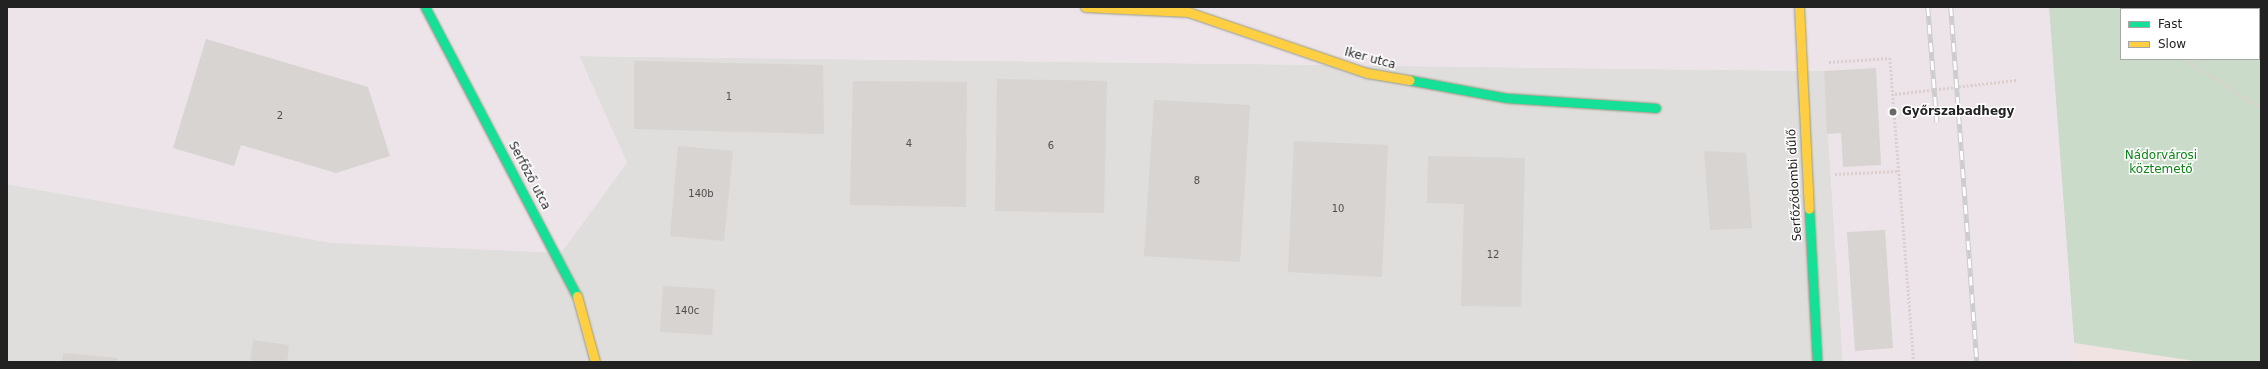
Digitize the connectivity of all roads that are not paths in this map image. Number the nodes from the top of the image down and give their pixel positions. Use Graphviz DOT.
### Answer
graph roads {
  1 [pos="425,7"];
  2 [pos="1086,7"];
  3 [pos="1799,7"];
  4 [pos="1656,108"];
  5 [pos="595,362"];
  6 [pos="1818,362"];
  1 -- 5 [label="street, Serfőző utca"];
  2 -- 4 [label="street, Iker utca"];
  3 -- 6 [label="street, Serfőződombi dűlő"];
}
